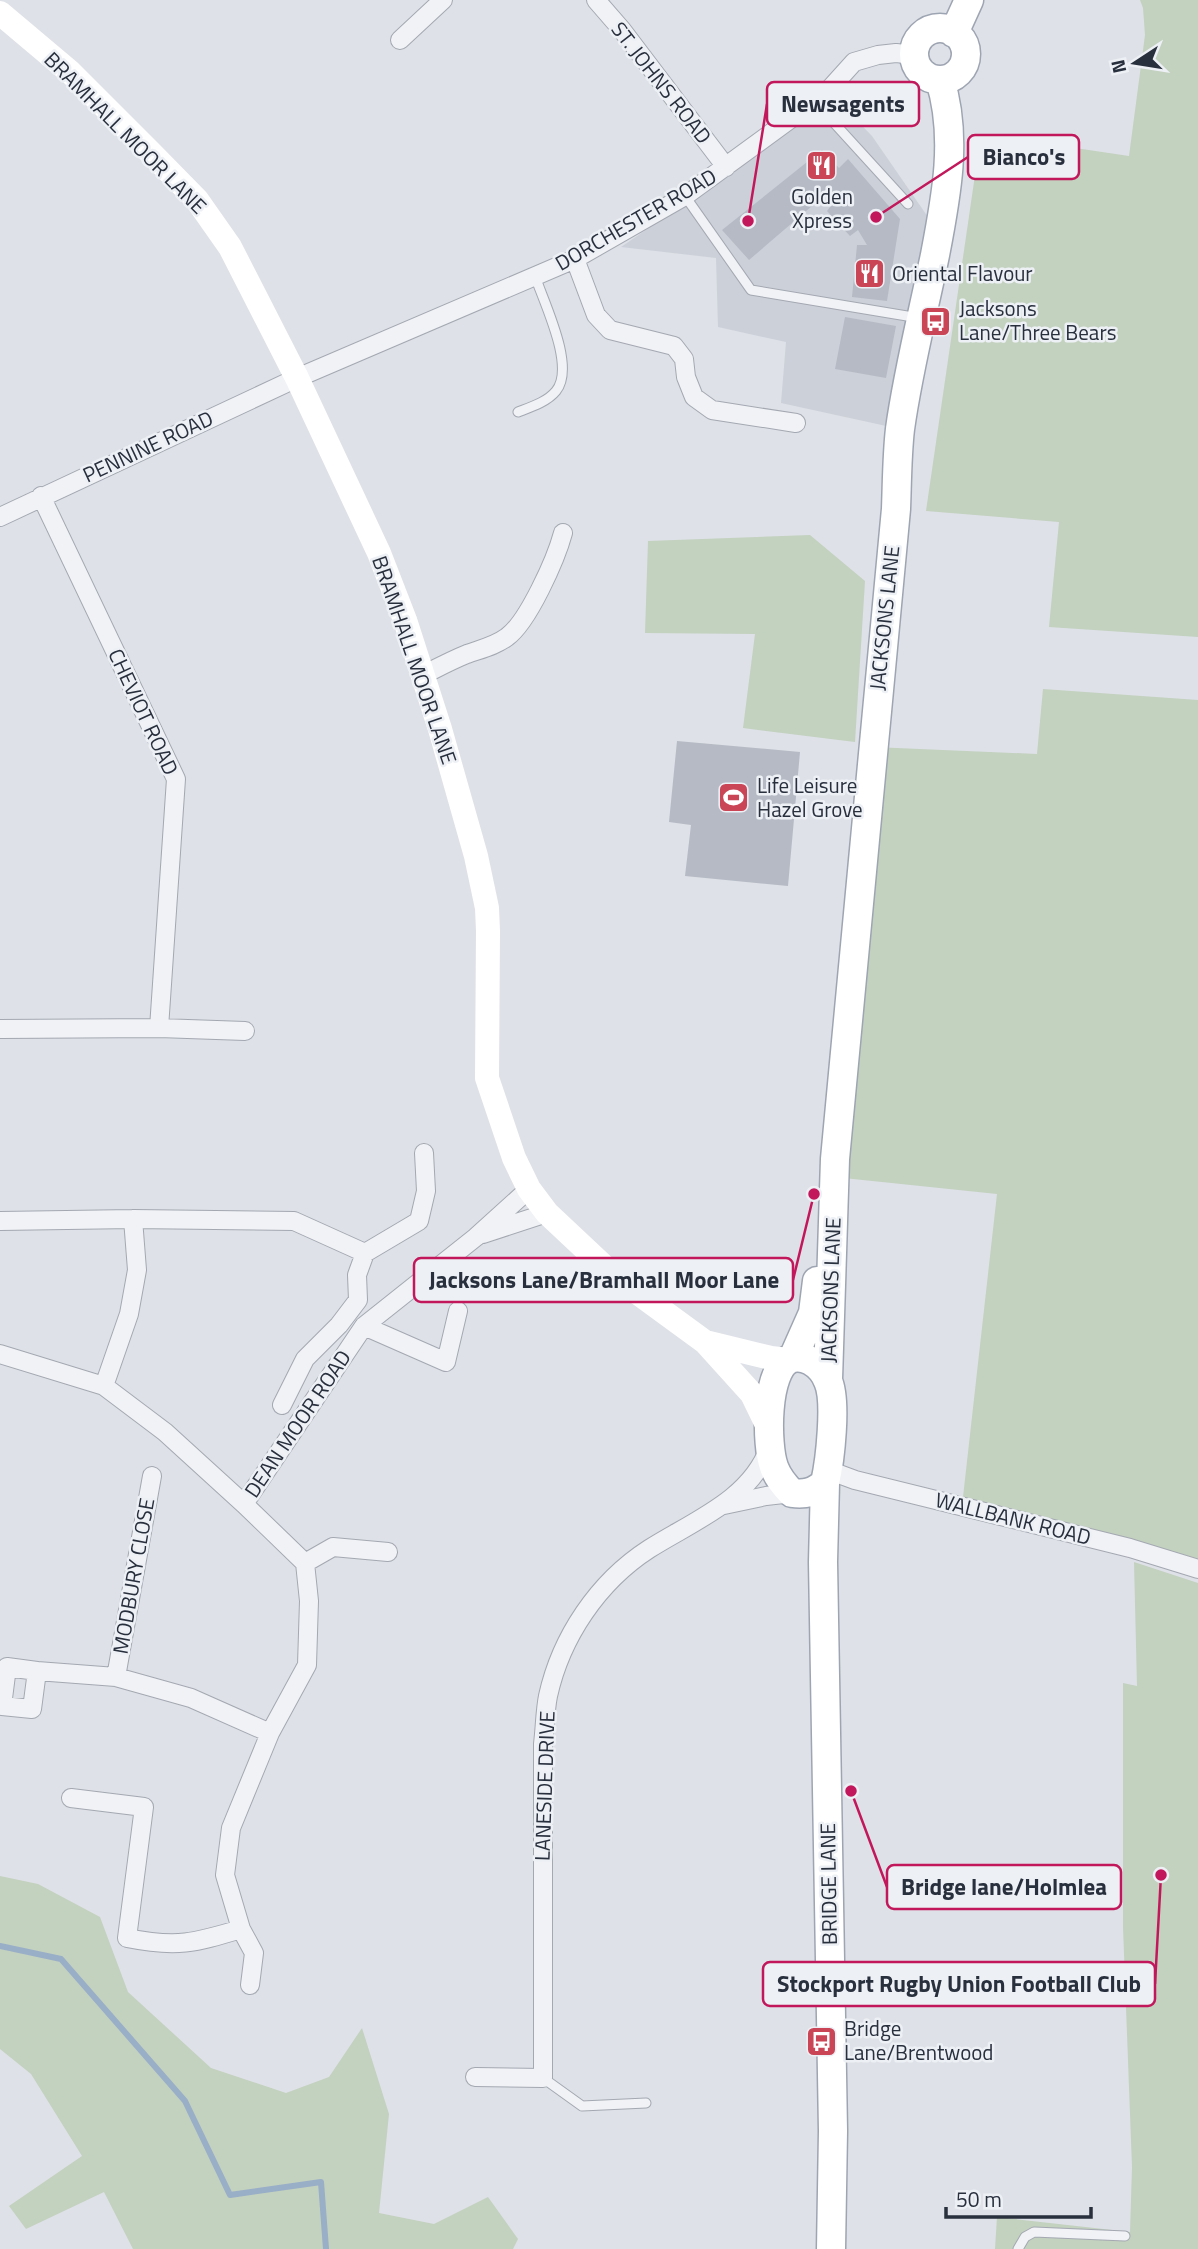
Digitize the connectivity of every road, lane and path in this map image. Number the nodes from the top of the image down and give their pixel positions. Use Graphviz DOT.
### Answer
graph roads {
  1 [pos="443,0"];
  2 [pos="596,0"];
  3 [pos="969,0"];
  4 [pos="0,13"];
  5 [pos="954,33"];
  6 [pos="400,40"];
  7 [pos="914,55"];
  8 [pos="940,80"];
  9 [pos="815,102"];
  10 [pos="726,167"];
  11 [pos="685,196"];
  12 [pos="908,204"];
  13 [pos="575,259"];
  14 [pos="535,276"];
  15 [pos="922,319"];
  16 [pos="297,378"];
  17 [pos="518,412"];
  18 [pos="796,423"];
  19 [pos="41,496"];
  20 [pos="2,512"];
  21 [pos="563,533"];
  22 [pos="423,675"];
  23 [pos="159,1028"];
  24 [pos="0,1029"];
  25 [pos="245,1031"];
  26 [pos="424,1153"];
  27 [pos="835,1159"];
  28 [pos="529,1189"];
  29 [pos="547,1213"];
  30 [pos="133,1219"];
  31 [pos="0,1221"];
  32 [pos="476,1237"];
  33 [pos="365,1253"];
  34 [pos="458,1311"];
  35 [pos="364,1326"];
  36 [pos="705,1342"];
  37 [pos="0,1354"];
  38 [pos="791,1359"];
  39 [pos="828,1379"];
  40 [pos="104,1386"];
  41 [pos="282,1405"];
  42 [pos="771,1438"];
  43 [pos="152,1476"];
  44 [pos="827,1477"];
  45 [pos="795,1493"];
  46 [pos="244,1504"];
  47 [pos="724,1505"];
  48 [pos="388,1552"];
  49 [pos="823,1562"];
  50 [pos="305,1563"];
  51 [pos="1198,1569"];
  52 [pos="37,1671"];
  53 [pos="116,1677"];
  54 [pos="270,1733"];
  55 [pos="71,1798"];
  56 [pos="241,1929"];
  57 [pos="250,1985"];
  58 [pos="475,2077"];
  59 [pos="543,2078"];
  60 [pos="646,2103"];
  61 [pos="1125,2236"];
  62 [pos="831,2249"];
  63 [pos="1018,2249"];
  1 -- 6 [label="street"];
  2 -- 10 [label="street, ST. JOHNS ROAD"];
  3 -- 5 [label="main road"];
  4 -- 16 [label="street, BRAMHALL MOOR LANE"];
  5 -- 7 [label="main road"];
  5 -- 8 [label="main road"];
  7 -- 8 [label="main road"];
  7 -- 9 [label="street, DORCHESTER ROAD"];
  8 -- 15 [label="main road, JACKSONS LANE"];
  9 -- 10 [label="street, DORCHESTER ROAD"];
  9 -- 12 [label="lane"];
  10 -- 11 [label="street, DORCHESTER ROAD"];
  11 -- 13 [label="street, DORCHESTER ROAD"];
  11 -- 15 [label="lane"];
  13 -- 14 [label="street, DORCHESTER ROAD"];
  13 -- 18 [label="street"];
  14 -- 16 [label="street, DORCHESTER ROAD"];
  14 -- 17 [label="lane"];
  15 -- 27 [label="main road, JACKSONS LANE"];
  16 -- 19 [label="street, PENNINE ROAD"];
  16 -- 22 [label="street, BRAMHALL MOOR LANE"];
  19 -- 20 [label="street, PENNINE ROAD"];
  19 -- 23 [label="street, CHEVIOT ROAD"];
  21 -- 22 [label="street"];
  22 -- 28 [label="street, BRAMHALL MOOR LANE"];
  23 -- 24 [label="street"];
  23 -- 25 [label="street"];
  26 -- 33 [label="street"];
  27 -- 38 [label="main road, JACKSONS LANE"];
  27 -- 39 [label="main road, JACKSONS LANE"];
  28 -- 29 [label="street, BRAMHALL MOOR LANE"];
  28 -- 32 [label="street, DEAN MOOR ROAD"];
  29 -- 32 [label="street, DEAN MOOR ROAD"];
  29 -- 36 [label="street, BRAMHALL MOOR LANE"];
  30 -- 31 [label="street"];
  30 -- 33 [label="street"];
  30 -- 40 [label="street"];
  32 -- 35 [label="street, DEAN MOOR ROAD"];
  33 -- 41 [label="street"];
  34 -- 35 [label="street"];
  35 -- 46 [label="street, DEAN MOOR ROAD"];
  36 -- 38 [label="street, BRAMHALL MOOR LANE"];
  36 -- 42 [label="street, BRAMHALL MOOR LANE"];
  37 -- 40 [label="street, DEAN MOOR ROAD"];
  38 -- 39 [label="main road"];
  38 -- 42 [label="main road, JACKSONS LANE"];
  39 -- 44 [label="main road, JACKSONS LANE"];
  40 -- 46 [label="street, DEAN MOOR ROAD"];
  42 -- 45 [label="main road, BRIDGE LANE"];
  42 -- 47 [label="street, LANESIDE DRIVE"];
  43 -- 53 [label="street, MODBURY CLOSE"];
  44 -- 45 [label="main road"];
  44 -- 49 [label="main road, BRIDGE LANE"];
  44 -- 51 [label="street, WALLBANK ROAD"];
  45 -- 47 [label="street, LANESIDE DRIVE"];
  45 -- 49 [label="main road, BRIDGE LANE"];
  46 -- 50 [label="street"];
  47 -- 59 [label="street, LANESIDE DRIVE"];
  48 -- 50 [label="street"];
  49 -- 62 [label="main road, BRIDGE LANE"];
  50 -- 54 [label="street"];
  52 -- 53 [label="street"];
  53 -- 54 [label="street"];
  54 -- 56 [label="street"];
  55 -- 56 [label="street"];
  56 -- 57 [label="street"];
  58 -- 59 [label="street"];
  59 -- 60 [label="lane"];
  61 -- 63 [label="lane"];
}
